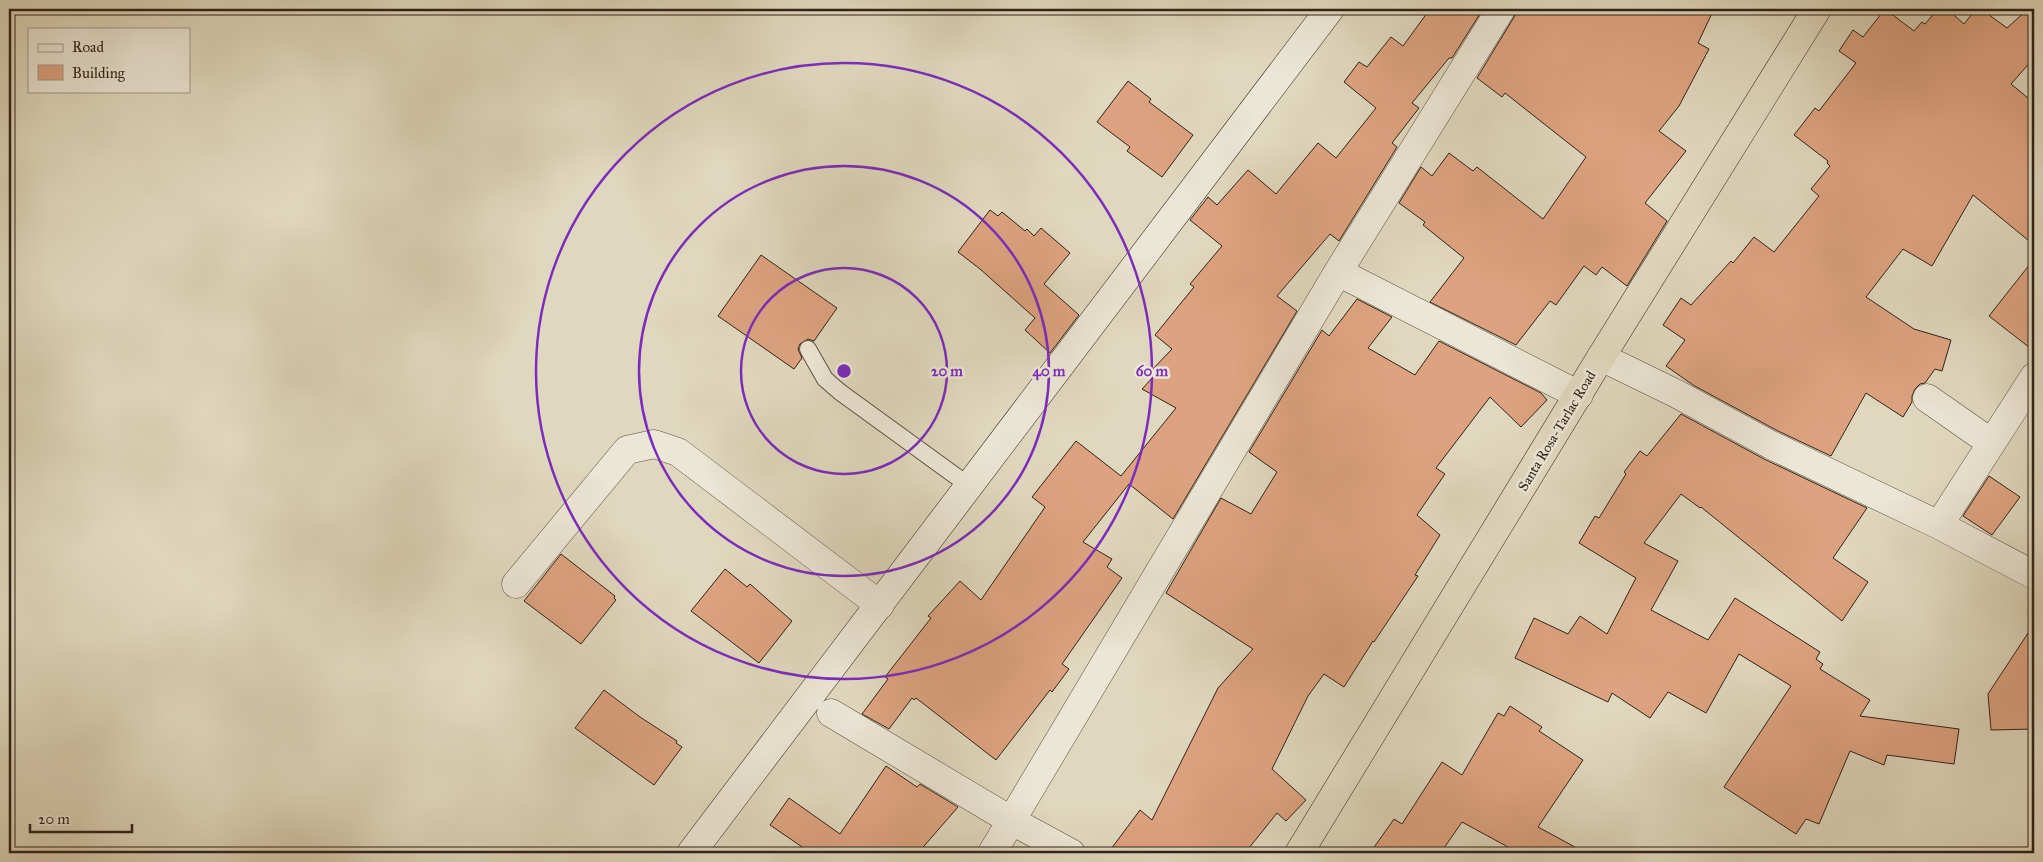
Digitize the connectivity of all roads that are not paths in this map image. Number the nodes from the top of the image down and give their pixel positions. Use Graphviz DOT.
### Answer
graph roads {
  1 [pos="1330,9"];
  2 [pos="1501,9"];
  3 [pos="1817,9"];
  4 [pos="1338,272"];
  5 [pos="808,349"];
  6 [pos="1601,357"];
  7 [pos="2034,377"];
  8 [pos="1579,395"];
  9 [pos="1926,398"];
  10 [pos="1990,442"];
  11 [pos="968,485"];
  12 [pos="1939,525"];
  13 [pos="2034,575"];
  14 [pos="516,584"];
  15 [pos="880,604"];
  16 [pos="831,713"];
  17 [pos="1012,821"];
  18 [pos="691,853"];
  19 [pos="992,853"];
  20 [pos="1072,853"];
  21 [pos="1299,853"];
  1 -- 11 [label="street"];
  2 -- 4 [label="street"];
  3 -- 6 [label="highway, Santa Rosa-Tarlac Road"];
  4 -- 8 [label="street"];
  4 -- 17 [label="street"];
  5 -- 11 [label="lane"];
  6 -- 8 [label="highway, Santa Rosa-Tarlac Road"];
  6 -- 12 [label="street"];
  7 -- 10 [label="street"];
  8 -- 21 [label="highway, Santa Rosa-Tarlac Road"];
  9 -- 10 [label="street"];
  10 -- 12 [label="street"];
  11 -- 15 [label="street"];
  12 -- 13 [label="street"];
  14 -- 15 [label="street"];
  15 -- 18 [label="street"];
  16 -- 17 [label="street"];
  17 -- 19 [label="street"];
  17 -- 20 [label="street"];
}
